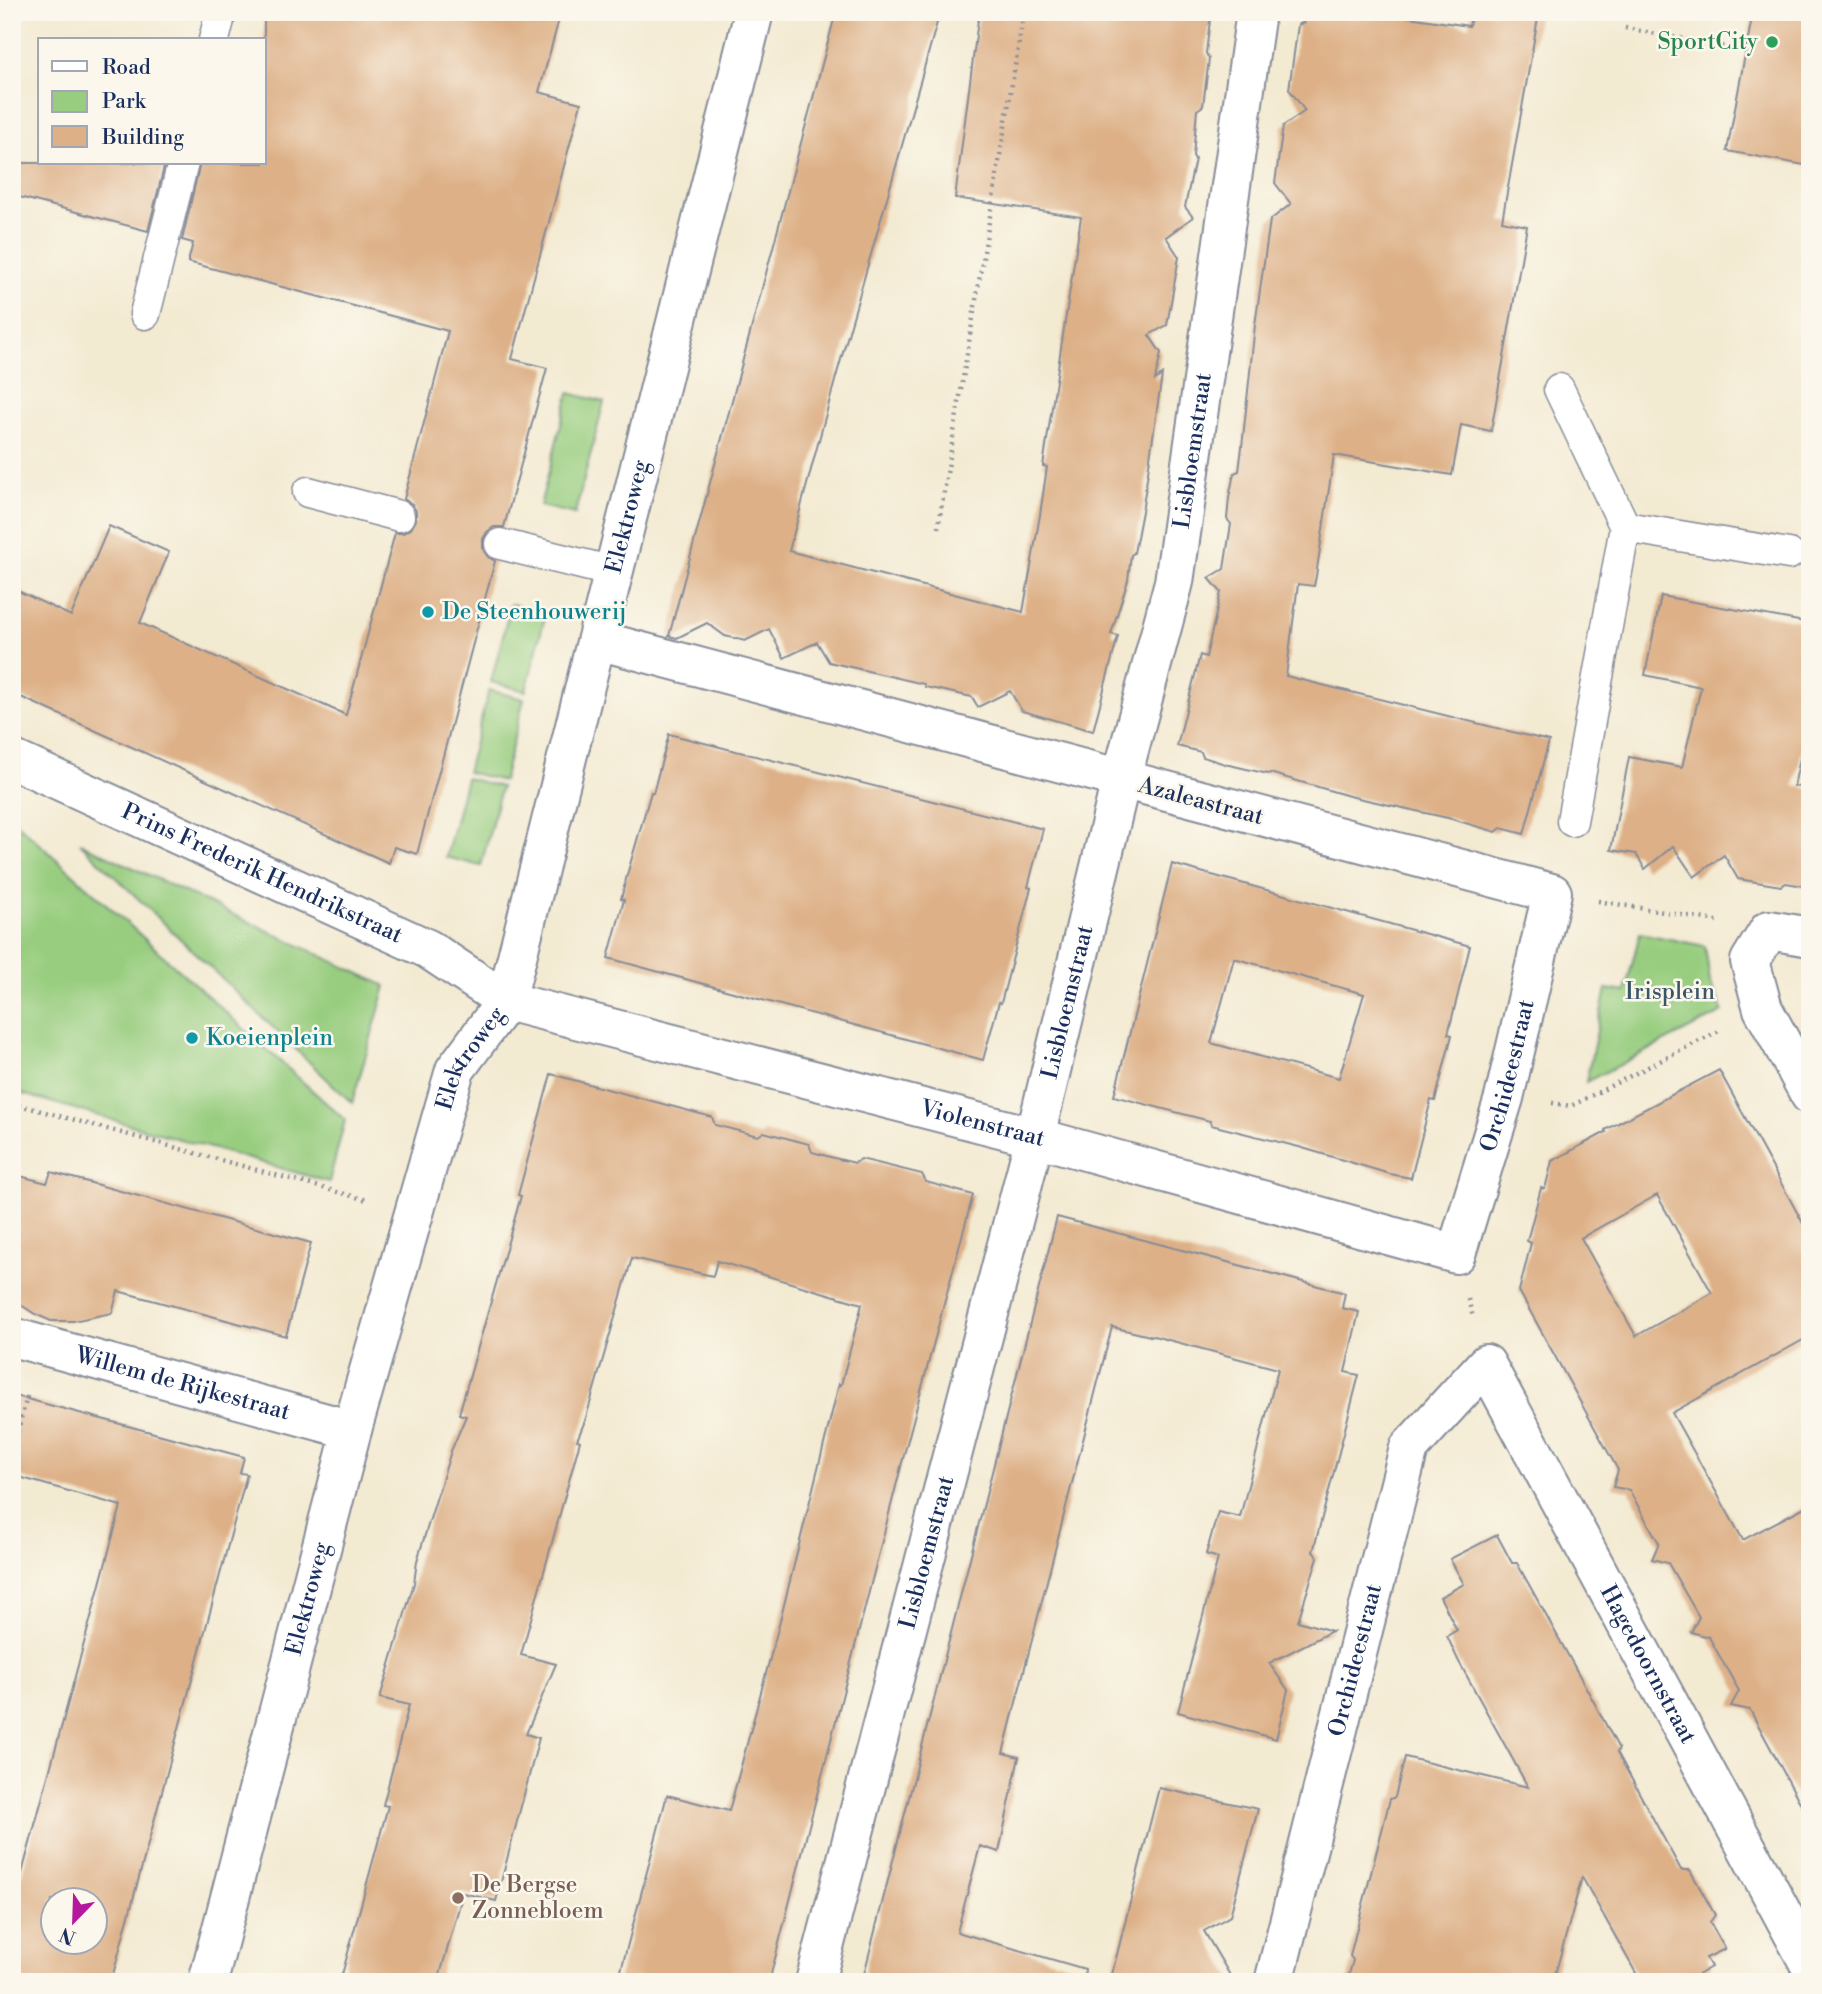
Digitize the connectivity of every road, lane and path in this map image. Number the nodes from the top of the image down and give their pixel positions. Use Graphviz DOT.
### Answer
graph roads {
  1 [pos="221,12"];
  2 [pos="754,12"];
  3 [pos="1024,12"];
  4 [pos="1256,12"];
  5 [pos="1625,28"];
  6 [pos="214,38"];
  7 [pos="1746,51"];
  8 [pos="183,164"];
  9 [pos="145,314"];
  10 [pos="1559,389"];
  11 [pos="308,492"];
  12 [pos="399,516"];
  13 [pos="1625,527"];
  14 [pos="939,528"];
  15 [pos="500,544"];
  16 [pos="1789,554"];
  17 [pos="614,572"];
  18 [pos="597,640"];
  19 [pos="12,759"];
  20 [pos="1121,780"];
  21 [pos="1572,821"];
  22 [pos="1552,894"];
  23 [pos="1769,930"];
  24 [pos="1810,937"];
  25 [pos="506,1002"];
  26 [pos="1763,1009"];
  27 [pos="1810,1095"];
  28 [pos="1504,1098"];
  29 [pos="12,1103"];
  30 [pos="1035,1137"];
  31 [pos="415,1213"];
  32 [pos="1456,1254"];
  33 [pos="12,1337"];
  34 [pos="1486,1364"];
  35 [pos="29,1389"];
  36 [pos="352,1430"];
  37 [pos="12,1452"];
  38 [pos="1810,1965"];
  39 [pos="208,1982"];
  40 [pos="816,1982"];
  41 [pos="1274,1982"];
  1 -- 6 [label="lane"];
  2 -- 17 [label="street, Elektroweg"];
  3 -- 14 [label="path"];
  4 -- 20 [label="street, Lisbloemstraat"];
  5 -- 7 [label="path"];
  8 -- 9 [label="lane"];
  10 -- 13 [label="lane"];
  11 -- 12 [label="lane"];
  13 -- 16 [label="lane"];
  13 -- 21 [label="lane"];
  15 -- 17 [label="lane"];
  17 -- 18 [label="street, Elektroweg"];
  18 -- 20 [label="street, Azaleastraat"];
  18 -- 25 [label="street, Elektroweg"];
  19 -- 25 [label="street, Prins Frederik Hendrikstraat"];
  20 -- 22 [label="street, Azaleastraat"];
  20 -- 30 [label="street, Lisbloemstraat"];
  22 -- 23 [label="path"];
  22 -- 28 [label="street, Orchideestraat"];
  23 -- 24 [label="street"];
  23 -- 26 [label="street"];
  25 -- 30 [label="street, Violenstraat"];
  25 -- 31 [label="street, Elektroweg"];
  26 -- 27 [label="street"];
  26 -- 28 [label="path"];
  28 -- 32 [label="street, Orchideestraat"];
  29 -- 31 [label="path"];
  30 -- 32 [label="street, Violenstraat"];
  30 -- 40 [label="street, Lisbloemstraat"];
  31 -- 36 [label="street, Elektroweg"];
  32 -- 34 [label="path"];
  33 -- 36 [label="street, Willem de Rijkestraat"];
  34 -- 38 [label="street, Hagedoornstraat"];
  34 -- 41 [label="street, Orchideestraat"];
  35 -- 37 [label="path"];
  36 -- 39 [label="street, Elektroweg"];
}
